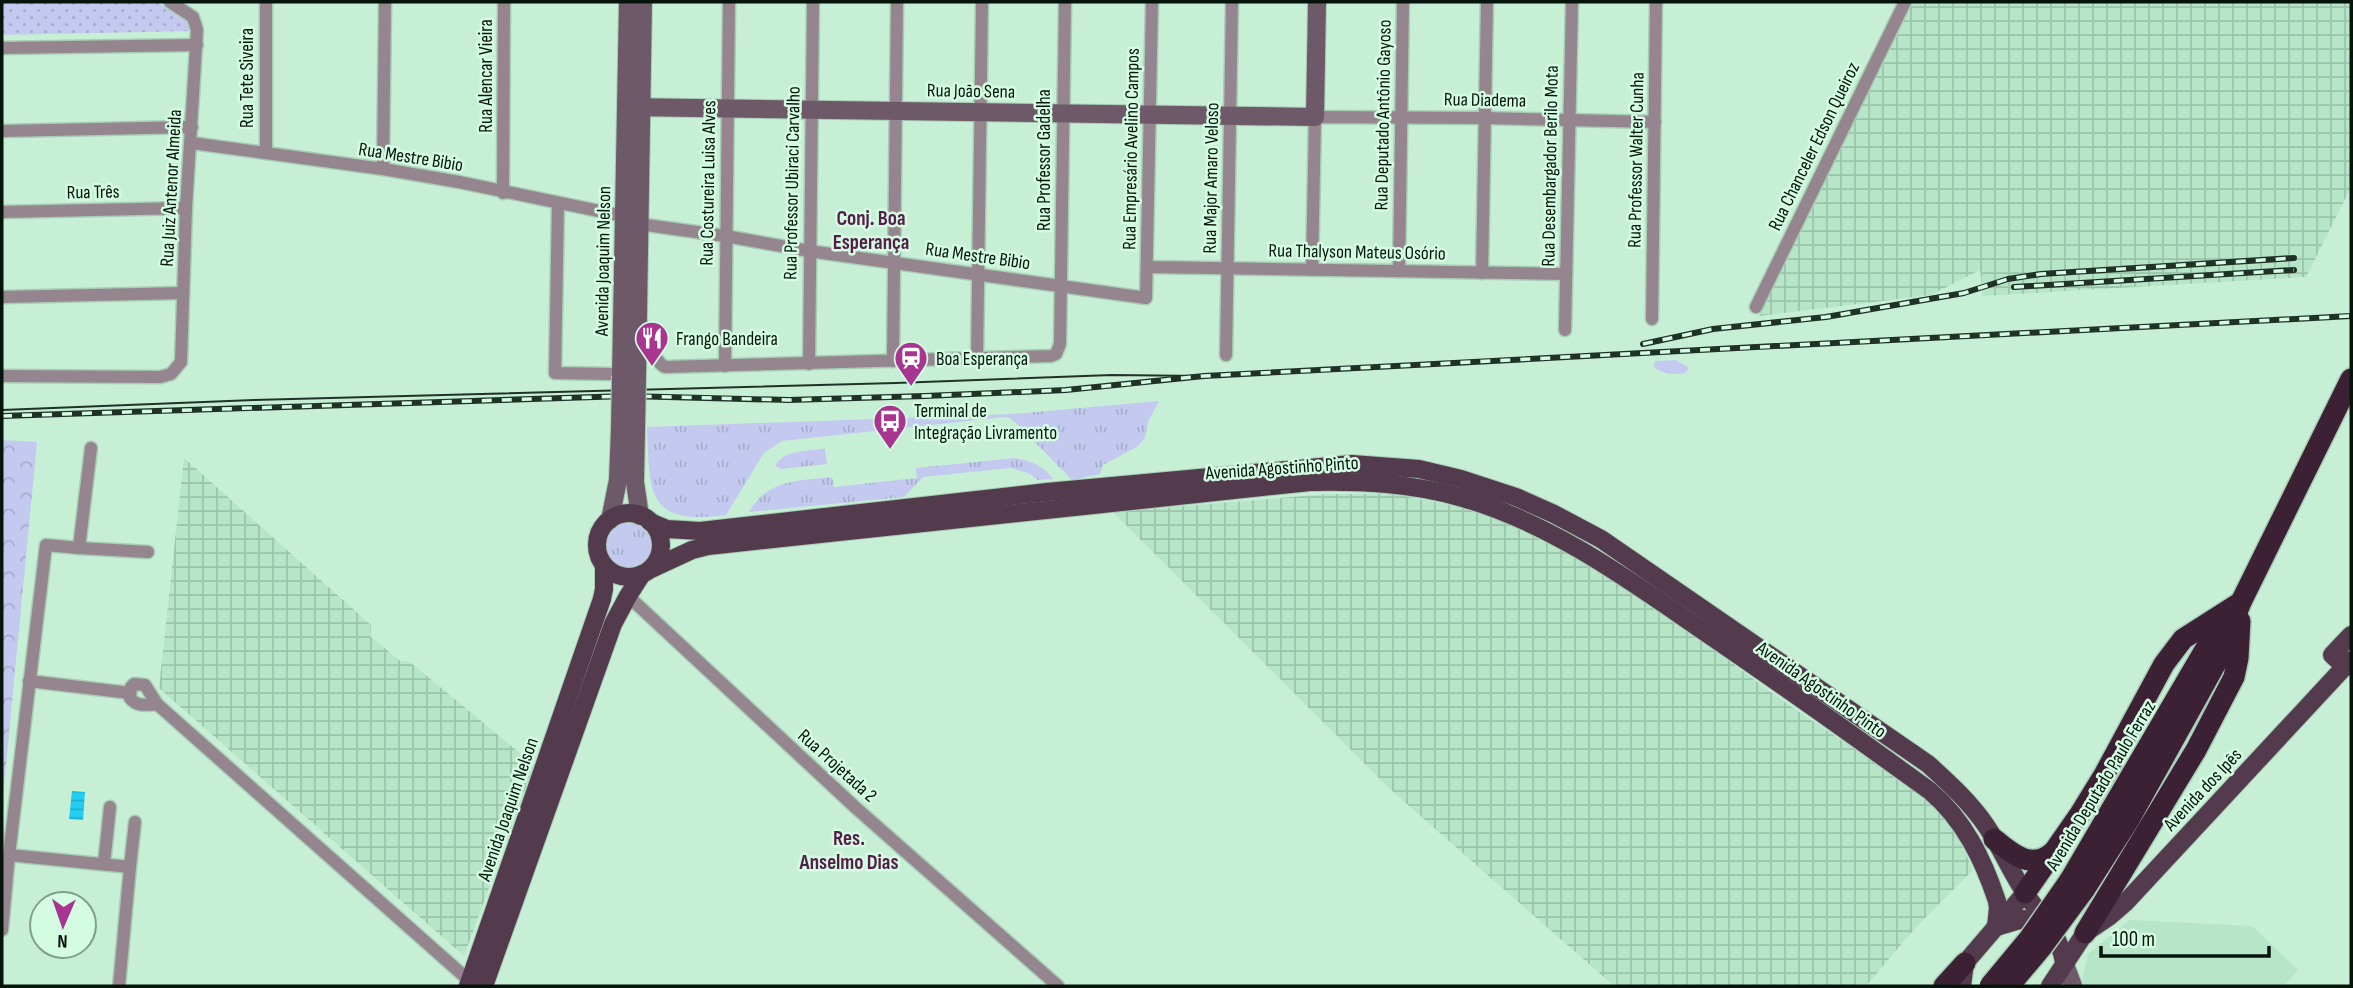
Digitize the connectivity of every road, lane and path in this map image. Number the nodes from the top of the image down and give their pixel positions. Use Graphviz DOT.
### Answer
graph roads {
  1 [pos="170,2"];
  2 [pos="266,2"];
  3 [pos="385,2"];
  4 [pos="504,2"];
  5 [pos="628,2"];
  6 [pos="643,2"];
  7 [pos="729,2"];
  8 [pos="813,2"];
  9 [pos="897,2"];
  10 [pos="982,2"];
  11 [pos="1065,2"];
  12 [pos="1152,2"];
  13 [pos="1232,2"];
  14 [pos="1317,2"];
  15 [pos="1403,2"];
  16 [pos="1488,2"];
  17 [pos="1572,2"];
  18 [pos="1656,2"];
  19 [pos="1905,2"];
  20 [pos="197,45"];
  21 [pos="2,48"];
  22 [pos="634,107"];
  23 [pos="727,108"];
  24 [pos="811,108"];
  25 [pos="896,109"];
  26 [pos="980,111"];
  27 [pos="1062,112"];
  28 [pos="1150,113"];
  29 [pos="1230,115"];
  30 [pos="1315,117"];
  31 [pos="1401,117"];
  32 [pos="1485,118"];
  33 [pos="1569,120"];
  34 [pos="1655,122"];
  35 [pos="192,127"];
  36 [pos="2,131"];
  37 [pos="192,143"];
  38 [pos="266,153"];
  39 [pos="383,169"];
  40 [pos="503,193"];
  41 [pos="558,204"];
  42 [pos="186,208"];
  43 [pos="2,212"];
  44 [pos="631,220"];
  45 [pos="725,236"];
  46 [pos="809,251"];
  47 [pos="893,262"];
  48 [pos="1147,267"];
  49 [pos="1227,268"];
  50 [pos="1312,270"];
  51 [pos="1399,271"];
  52 [pos="1482,272"];
  53 [pos="978,274"];
  54 [pos="1566,274"];
  55 [pos="1061,286"];
  56 [pos="183,293"];
  57 [pos="2,297"];
  58 [pos="1146,298"];
  59 [pos="1756,307"];
  60 [pos="1652,320"];
  61 [pos="1565,330"];
  62 [pos="638,331"];
  63 [pos="1226,355"];
  64 [pos="977,358"];
  65 [pos="893,361"];
  66 [pos="809,364"];
  67 [pos="725,366"];
  68 [pos="623,375"];
  69 [pos="2,376"];
  70 [pos="2351,379"];
  71 [pos="628,429"];
  72 [pos="92,447"];
  73 [pos="645,519"];
  74 [pos="610,520"];
  75 [pos="79,548"];
  76 [pos="148,552"];
  77 [pos="604,565"];
  78 [pos="647,572"];
  79 [pos="628,596"];
  80 [pos="2241,602"];
  81 [pos="2351,635"];
  82 [pos="2349,667"];
  83 [pos="29,681"];
  84 [pos="110,807"];
  85 [pos="135,822"];
  86 [pos="1994,839"];
  87 [pos="2055,851"];
  88 [pos="9,855"];
  89 [pos="104,864"];
  90 [pos="130,867"];
  91 [pos="2077,885"];
  92 [pos="2025,893"];
  93 [pos="2046,921"];
  94 [pos="1996,927"];
  95 [pos="2,930"];
  96 [pos="2085,933"];
  97 [pos="2064,962"];
  98 [pos="1965,963"];
  99 [pos="474,985"];
  100 [pos="119,986"];
  101 [pos="1058,986"];
  102 [pos="1944,986"];
  103 [pos="1962,986"];
  104 [pos="1990,986"];
  105 [pos="2009,986"];
  106 [pos="2050,986"];
  107 [pos="2073,986"];
  1 -- 20 [label="street, Rua Juiz Antenor Almeida"];
  2 -- 38 [label="street, Rua Tete Siveira"];
  3 -- 39 [label="street"];
  4 -- 40 [label="street, Rua Alencar Vieira"];
  5 -- 22 [label="main road, Avenida Joaquim Nelson"];
  6 -- 22 [label="main road, Avenida Joaquim Nelson"];
  7 -- 23 [label="street, Rua Costureira Luisa Alves"];
  8 -- 24 [label="street, Rua Professor Ubiraci Carvalho"];
  9 -- 25 [label="street"];
  10 -- 26 [label="street"];
  11 -- 27 [label="street, Rua Professor Gadelha"];
  12 -- 28 [label="street, Rua Empresário Avelino Campos"];
  13 -- 29 [label="street, Rua Major Amaro Veloso"];
  14 -- 30 [label="main road"];
  15 -- 31 [label="street, Rua Deputado Antônio Gayoso"];
  16 -- 32 [label="street"];
  17 -- 33 [label="street, Rua Desembargador Berilo Mota"];
  18 -- 34 [label="street, Rua Professor Walter Cunha"];
  19 -- 59 [label="street, Rua Chanceler Edson Queiroz"];
  20 -- 21 [label="street"];
  20 -- 35 [label="street, Rua Juiz Antenor Almeida"];
  22 -- 23 [label="main road, Rua João Sena"];
  22 -- 44 [label="main road, Avenida Joaquim Nelson"];
  23 -- 24 [label="main road, Rua João Sena"];
  23 -- 45 [label="street, Rua Costureira Luisa Alves"];
  24 -- 25 [label="main road, Rua João Sena"];
  24 -- 46 [label="street, Rua Professor Ubiraci Carvalho"];
  25 -- 26 [label="main road, Rua João Sena"];
  25 -- 47 [label="street"];
  26 -- 27 [label="main road, Rua João Sena"];
  26 -- 53 [label="street"];
  27 -- 28 [label="main road, Rua João Sena"];
  27 -- 55 [label="street, Rua Professor Gadelha"];
  28 -- 29 [label="main road, Rua João Sena"];
  28 -- 48 [label="street, Rua Empresário Avelino Campos"];
  29 -- 30 [label="main road, Rua João Sena"];
  29 -- 49 [label="street, Rua Major Amaro Veloso"];
  30 -- 31 [label="street, Rua Diadema"];
  30 -- 50 [label="street"];
  31 -- 32 [label="street, Rua Diadema"];
  31 -- 51 [label="street, Rua Deputado Antônio Gayoso"];
  32 -- 33 [label="street, Rua Diadema"];
  32 -- 52 [label="street"];
  33 -- 34 [label="street, Rua Diadema"];
  33 -- 54 [label="street, Rua Desembargador Berilo Mota"];
  34 -- 60 [label="street, Rua Professor Walter Cunha"];
  35 -- 36 [label="street"];
  35 -- 37 [label="street, Rua Juiz Antenor Almeida"];
  37 -- 38 [label="street, Rua Mestre Bibio"];
  37 -- 42 [label="street, Rua Juiz Antenor Almeida"];
  38 -- 39 [label="street, Rua Mestre Bibio"];
  39 -- 40 [label="street, Rua Mestre Bibio"];
  40 -- 41 [label="street, Rua Mestre Bibio"];
  41 -- 44 [label="street, Rua Mestre Bibio"];
  41 -- 68 [label="street"];
  42 -- 43 [label="street, Rua Três"];
  42 -- 56 [label="street, Rua Juiz Antenor Almeida"];
  44 -- 45 [label="street, Rua Mestre Bibio"];
  44 -- 62 [label="main road, Avenida Joaquim Nelson"];
  44 -- 68 [label="main road, Avenida Joaquim Nelson"];
  45 -- 46 [label="street, Rua Mestre Bibio"];
  45 -- 67 [label="street, Rua Costureira Luisa Alves"];
  46 -- 47 [label="street, Rua Mestre Bibio"];
  46 -- 66 [label="street, Rua Professor Ubiraci Carvalho"];
  47 -- 53 [label="street, Rua Mestre Bibio"];
  47 -- 65 [label="street"];
  48 -- 49 [label="street, Rua Thalyson Mateus Osório"];
  48 -- 58 [label="street, Rua Empresário Avelino Campos"];
  49 -- 50 [label="street, Rua Thalyson Mateus Osório"];
  49 -- 63 [label="street, Rua Major Amaro Veloso"];
  50 -- 51 [label="street, Rua Thalyson Mateus Osório"];
  51 -- 52 [label="street, Rua Thalyson Mateus Osório"];
  52 -- 54 [label="street, Rua Thalyson Mateus Osório"];
  53 -- 55 [label="street, Rua Mestre Bibio"];
  53 -- 64 [label="street"];
  54 -- 61 [label="street, Rua Desembargador Berilo Mota"];
  55 -- 58 [label="street, Rua Mestre Bibio"];
  55 -- 64 [label="street, Rua Professor Gadelha"];
  56 -- 57 [label="street"];
  56 -- 69 [label="street, Rua Juiz Antenor Almeida"];
  62 -- 67 [label="street"];
  62 -- 68 [label="main road, Avenida Joaquim Nelson"];
  64 -- 65 [label="street"];
  65 -- 66 [label="street"];
  66 -- 67 [label="street"];
  68 -- 71 [label="main road, Avenida Joaquim Nelson, bridge"];
  70 -- 80 [label="highway, Avenida Deputado Paulo Ferraz"];
  71 -- 73 [label="main road, Avenida Joaquim Nelson"];
  71 -- 74 [label="main road, Avenida Joaquim Nelson"];
  72 -- 75 [label="street"];
  73 -- 74 [label="main road"];
  73 -- 78 [label="main road"];
  73 -- 86 [label="main road, Avenida Agostinho Pinto"];
  74 -- 77 [label="main road"];
  75 -- 76 [label="street"];
  75 -- 83 [label="street"];
  77 -- 78 [label="main road"];
  77 -- 99 [label="main road, Avenida Joaquim Nelson"];
  78 -- 79 [label="main road, Avenida Joaquim Nelson"];
  78 -- 94 [label="main road, Avenida Agostinho Pinto"];
  79 -- 99 [label="main road, Avenida Joaquim Nelson"];
  79 -- 101 [label="street, Rua Projetada 2"];
  80 -- 87 [label="highway"];
  80 -- 91 [label="highway, Avenida Deputado Paulo Ferraz"];
  80 -- 96 [label="highway"];
  81 -- 82 [label="main road, Avenida dos Ipês"];
  82 -- 96 [label="main road, Avenida dos Ipês"];
  83 -- 88 [label="street"];
  83 -- 99 [label="street"];
  84 -- 89 [label="street"];
  85 -- 90 [label="street"];
  86 -- 87 [label="highway"];
  86 -- 92 [label="main road, Avenida Agostinho Pinto"];
  87 -- 92 [label="highway"];
  88 -- 89 [label="street"];
  88 -- 95 [label="street"];
  89 -- 90 [label="street"];
  90 -- 100 [label="street"];
  91 -- 104 [label="highway, Avenida Deputado Paulo Ferraz, bridge"];
  91 -- 105 [label="highway, Avenida Deputado Paulo Ferraz, bridge"];
  92 -- 93 [label="main road, Avenida Agostinho Pinto"];
  92 -- 94 [label="main road"];
  93 -- 94 [label="main road"];
  93 -- 97 [label="main road, Avenida Agostinho Pinto"];
  94 -- 98 [label="main road"];
  96 -- 97 [label="main road, Avenida dos Ipês"];
  97 -- 106 [label="main road, Avenida dos Ipês"];
  97 -- 107 [label="main road"];
  98 -- 102 [label="highway"];
  98 -- 103 [label="main road"];
}
